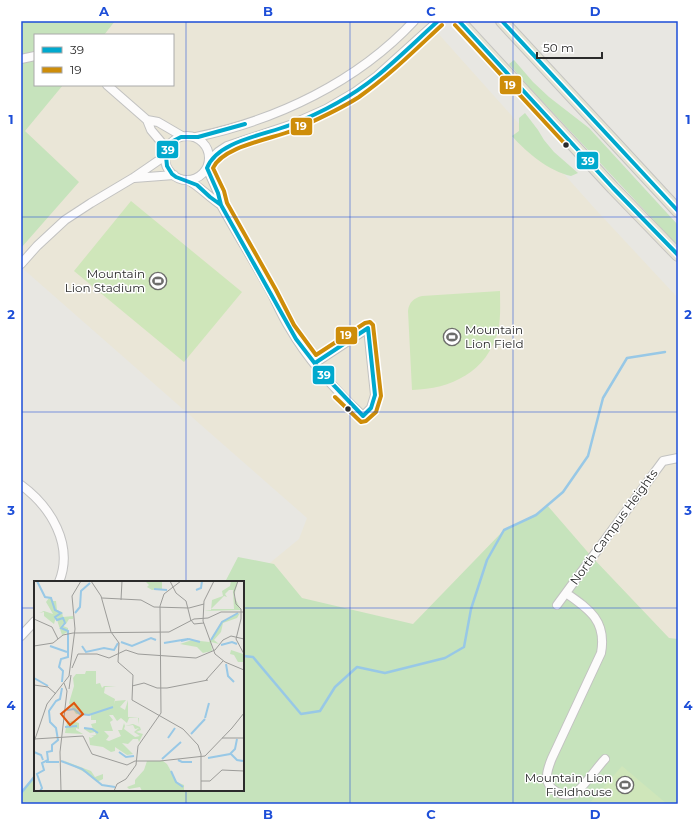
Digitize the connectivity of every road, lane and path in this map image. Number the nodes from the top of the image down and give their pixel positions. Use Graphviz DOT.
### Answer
graph roads {
  1 [pos="414,21"];
  2 [pos="438,21"];
  3 [pos="459,21"];
  4 [pos="502,21"];
  5 [pos="34,56"];
  6 [pos="21,59"];
  7 [pos="108,86"];
  8 [pos="147,120"];
  9 [pos="182,136"];
  10 [pos="196,137"];
  11 [pos="166,153"];
  12 [pos="208,164"];
  13 [pos="174,175"];
  14 [pos="133,178"];
  15 [pos="188,180"];
  16 [pos="221,205"];
  17 [pos="678,211"];
  18 [pos="678,255"];
  19 [pos="21,264"];
  20 [pos="315,363"];
  21 [pos="678,458"];
  22 [pos="21,485"];
  23 [pos="59,581"];
  24 [pos="566,593"];
  25 [pos="557,605"];
  26 [pos="34,622"];
  27 [pos="21,636"];
  28 [pos="605,759"];
  1 -- 10 [label="street"];
  2 -- 12 [label="street"];
  3 -- 18 [label="main road"];
  4 -- 17 [label="main road"];
  5 -- 6 [label="street"];
  7 -- 8 [label="street"];
  8 -- 9 [label="street"];
  8 -- 11 [label="street"];
  9 -- 10 [label="street"];
  9 -- 11 [label="street"];
  10 -- 12 [label="street"];
  11 -- 13 [label="street"];
  11 -- 14 [label="street"];
  12 -- 15 [label="street"];
  12 -- 16 [label="street"];
  13 -- 14 [label="street"];
  13 -- 15 [label="street"];
  14 -- 19 [label="street"];
  15 -- 16 [label="street"];
  16 -- 20 [label="street"];
  20 -- 20 [label="street"];
  21 -- 24 [label="street, North Campus Heights"];
  22 -- 23 [label="street"];
  24 -- 25 [label="street, North Campus Heights"];
  24 -- 28 [label="street"];
  26 -- 27 [label="street"];
}
